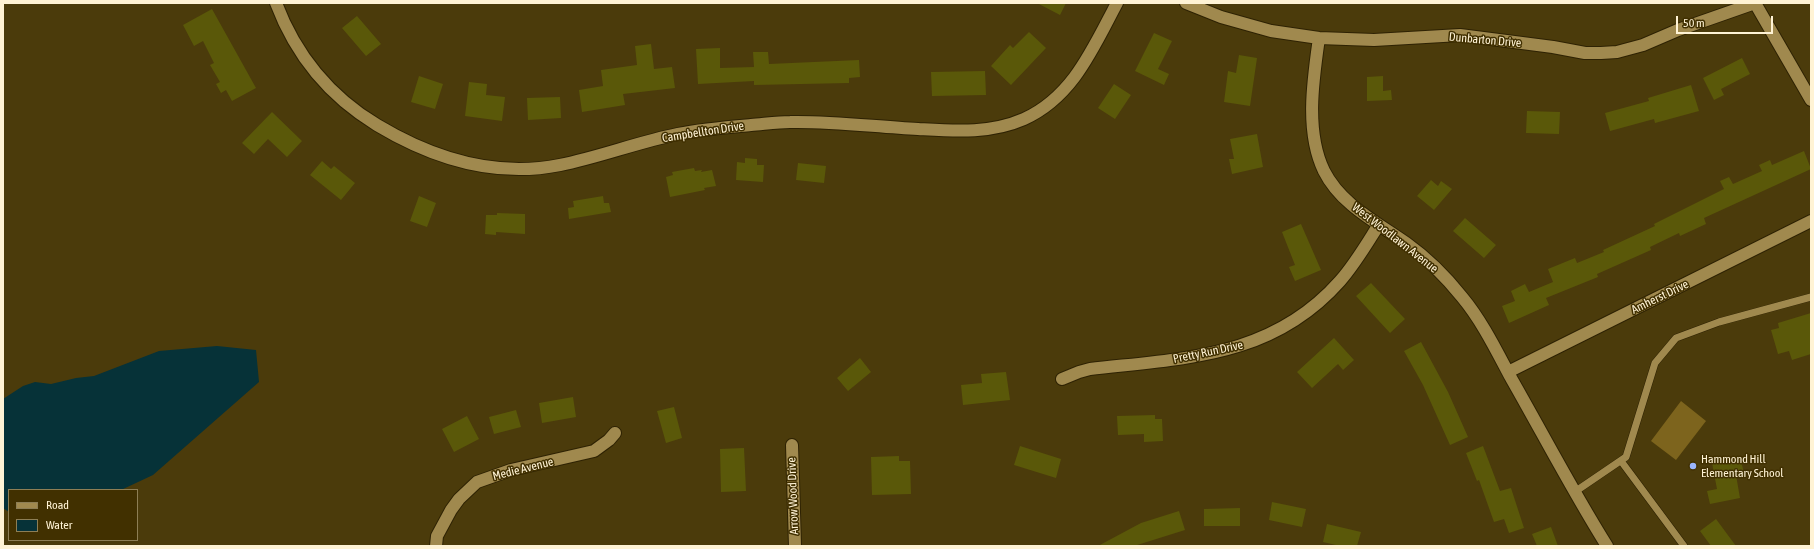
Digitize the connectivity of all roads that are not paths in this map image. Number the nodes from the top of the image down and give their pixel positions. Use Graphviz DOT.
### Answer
graph roads {
  1 [pos="276,3"];
  2 [pos="1117,3"];
  3 [pos="1186,3"];
  4 [pos="1755,3"];
  5 [pos="1319,38"];
  6 [pos="1811,100"];
  7 [pos="1811,221"];
  8 [pos="1378,226"];
  9 [pos="1811,297"];
  10 [pos="1508,372"];
  11 [pos="1062,380"];
  12 [pos="615,433"];
  13 [pos="792,445"];
  14 [pos="1621,461"];
  15 [pos="1576,491"];
  16 [pos="436,546"];
  17 [pos="795,546"];
  18 [pos="1607,546"];
  19 [pos="1684,546"];
  1 -- 2 [label="street, Campbellton Drive"];
  3 -- 5 [label="street, Dunbarton Drive"];
  4 -- 5 [label="street, Dunbarton Drive"];
  4 -- 6 [label="street"];
  5 -- 8 [label="street, West Woodlawn Avenue"];
  7 -- 10 [label="street, Amherst Drive"];
  8 -- 10 [label="street, West Woodlawn Avenue"];
  8 -- 11 [label="street, Pretty Run Drive"];
  9 -- 14 [label="lane"];
  10 -- 15 [label="street, West Woodlawn Avenue"];
  12 -- 16 [label="street, Medie Avenue"];
  13 -- 17 [label="street, Arrow Wood Drive"];
  14 -- 15 [label="lane"];
  14 -- 19 [label="lane"];
  15 -- 18 [label="street, West Woodlawn Avenue"];
}
